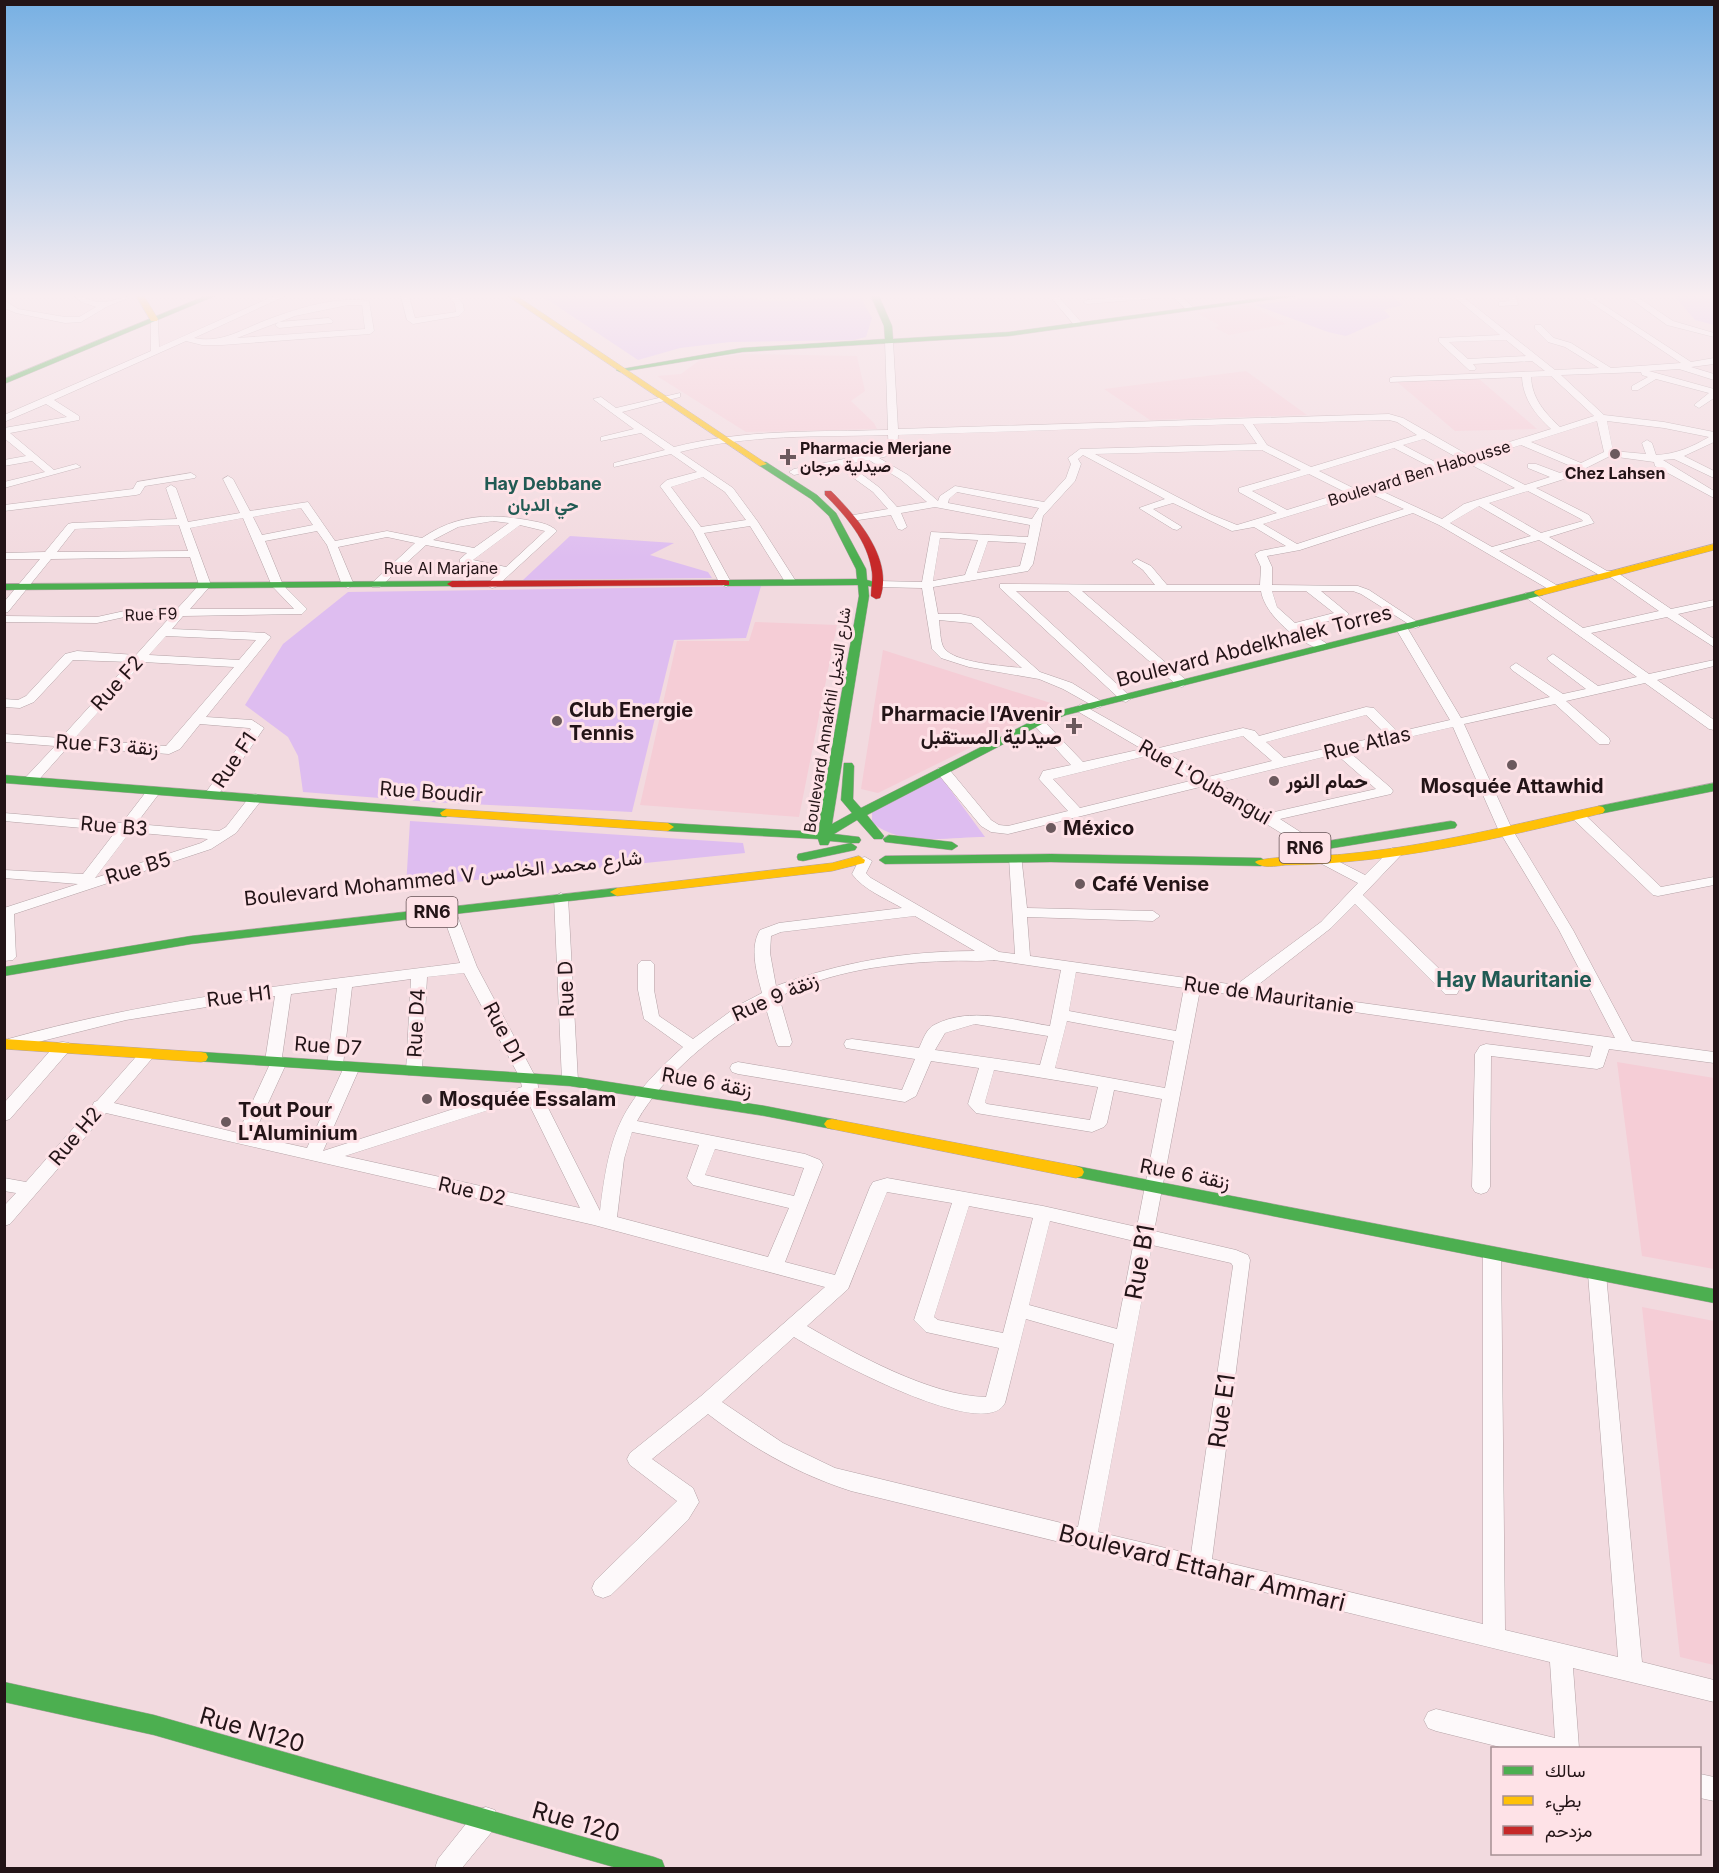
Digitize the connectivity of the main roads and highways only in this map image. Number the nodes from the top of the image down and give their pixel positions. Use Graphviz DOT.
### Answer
graph roads {
  1 [pos="649,383"];
  2 [pos="670,397"];
  3 [pos="1714,547"];
  4 [pos="862,582"];
  5 [pos="877,584"];
  6 [pos="4,587"];
  7 [pos="1714,774"];
  8 [pos="4,779"];
  9 [pos="1714,788"];
  10 [pos="1568,802"];
  11 [pos="858,816"];
  12 [pos="1467,822"];
  13 [pos="823,836"];
  14 [pos="884,838"];
  15 [pos="853,844"];
  16 [pos="815,855"];
  17 [pos="885,860"];
  18 [pos="861,865"];
  19 [pos="515,889"];
  20 [pos="9,961"];
  21 [pos="9,1044"];
  22 [pos="648,1091"];
  23 [pos="1714,1296"];
  24 [pos="4,1692"];
  25 [pos="486,1819"];
  26 [pos="595,1861"];
  27 [pos="641,1867"];
  1 -- 2 [label="main road, Boulevard Annakhil شارع النخيل"];
  2 -- 4 [label="main road, Boulevard Annakhil شارع النخيل"];
  2 -- 5 [label="main road, Boulevard Annakhil شارع النخيل"];
  3 -- 11 [label="main road, Boulevard Abdelkhalek Torres"];
  4 -- 5 [label="main road, Rue Al Marjane"];
  4 -- 6 [label="main road, Rue Al Marjane"];
  4 -- 13 [label="main road, Boulevard Annakhil شارع النخيل"];
  5 -- 11 [label="main road, Boulevard Annakhil شارع النخيل"];
  7 -- 10 [label="main road"];
  8 -- 13 [label="main road, Rue Boudir"];
  9 -- 17 [label="main road, RN6"];
  11 -- 13 [label="main road, Boulevard Abdelkhalek Torres"];
  11 -- 14 [label="main road, Boulevard Annakhil شارع النخيل"];
  12 -- 14 [label="main road, RN6"];
  13 -- 15 [label="main road, Rue Boudir"];
  13 -- 16 [label="main road, Boulevard Annakhil شارع النخيل"];
  14 -- 15 [label="main road, RN6"];
  14 -- 17 [label="main road"];
  15 -- 16 [label="main road, Boulevard Mohammed V شارع محمد الخامس / RN6"];
  15 -- 18 [label="main road"];
  16 -- 19 [label="main road, Boulevard Mohammed V شارع محمد الخامس / RN6"];
  17 -- 18 [label="main road, RN6"];
  18 -- 20 [label="main road, Boulevard Mohammed V شارع محمد الخامس / RN6"];
  21 -- 22 [label="main road, Rue D7"];
  22 -- 23 [label="main road, Rue 6 زنقة"];
  24 -- 25 [label="main road, Rue N120"];
  25 -- 26 [label="main road, Rue 120"];
  26 -- 27 [label="main road, Rue 120"];
}
